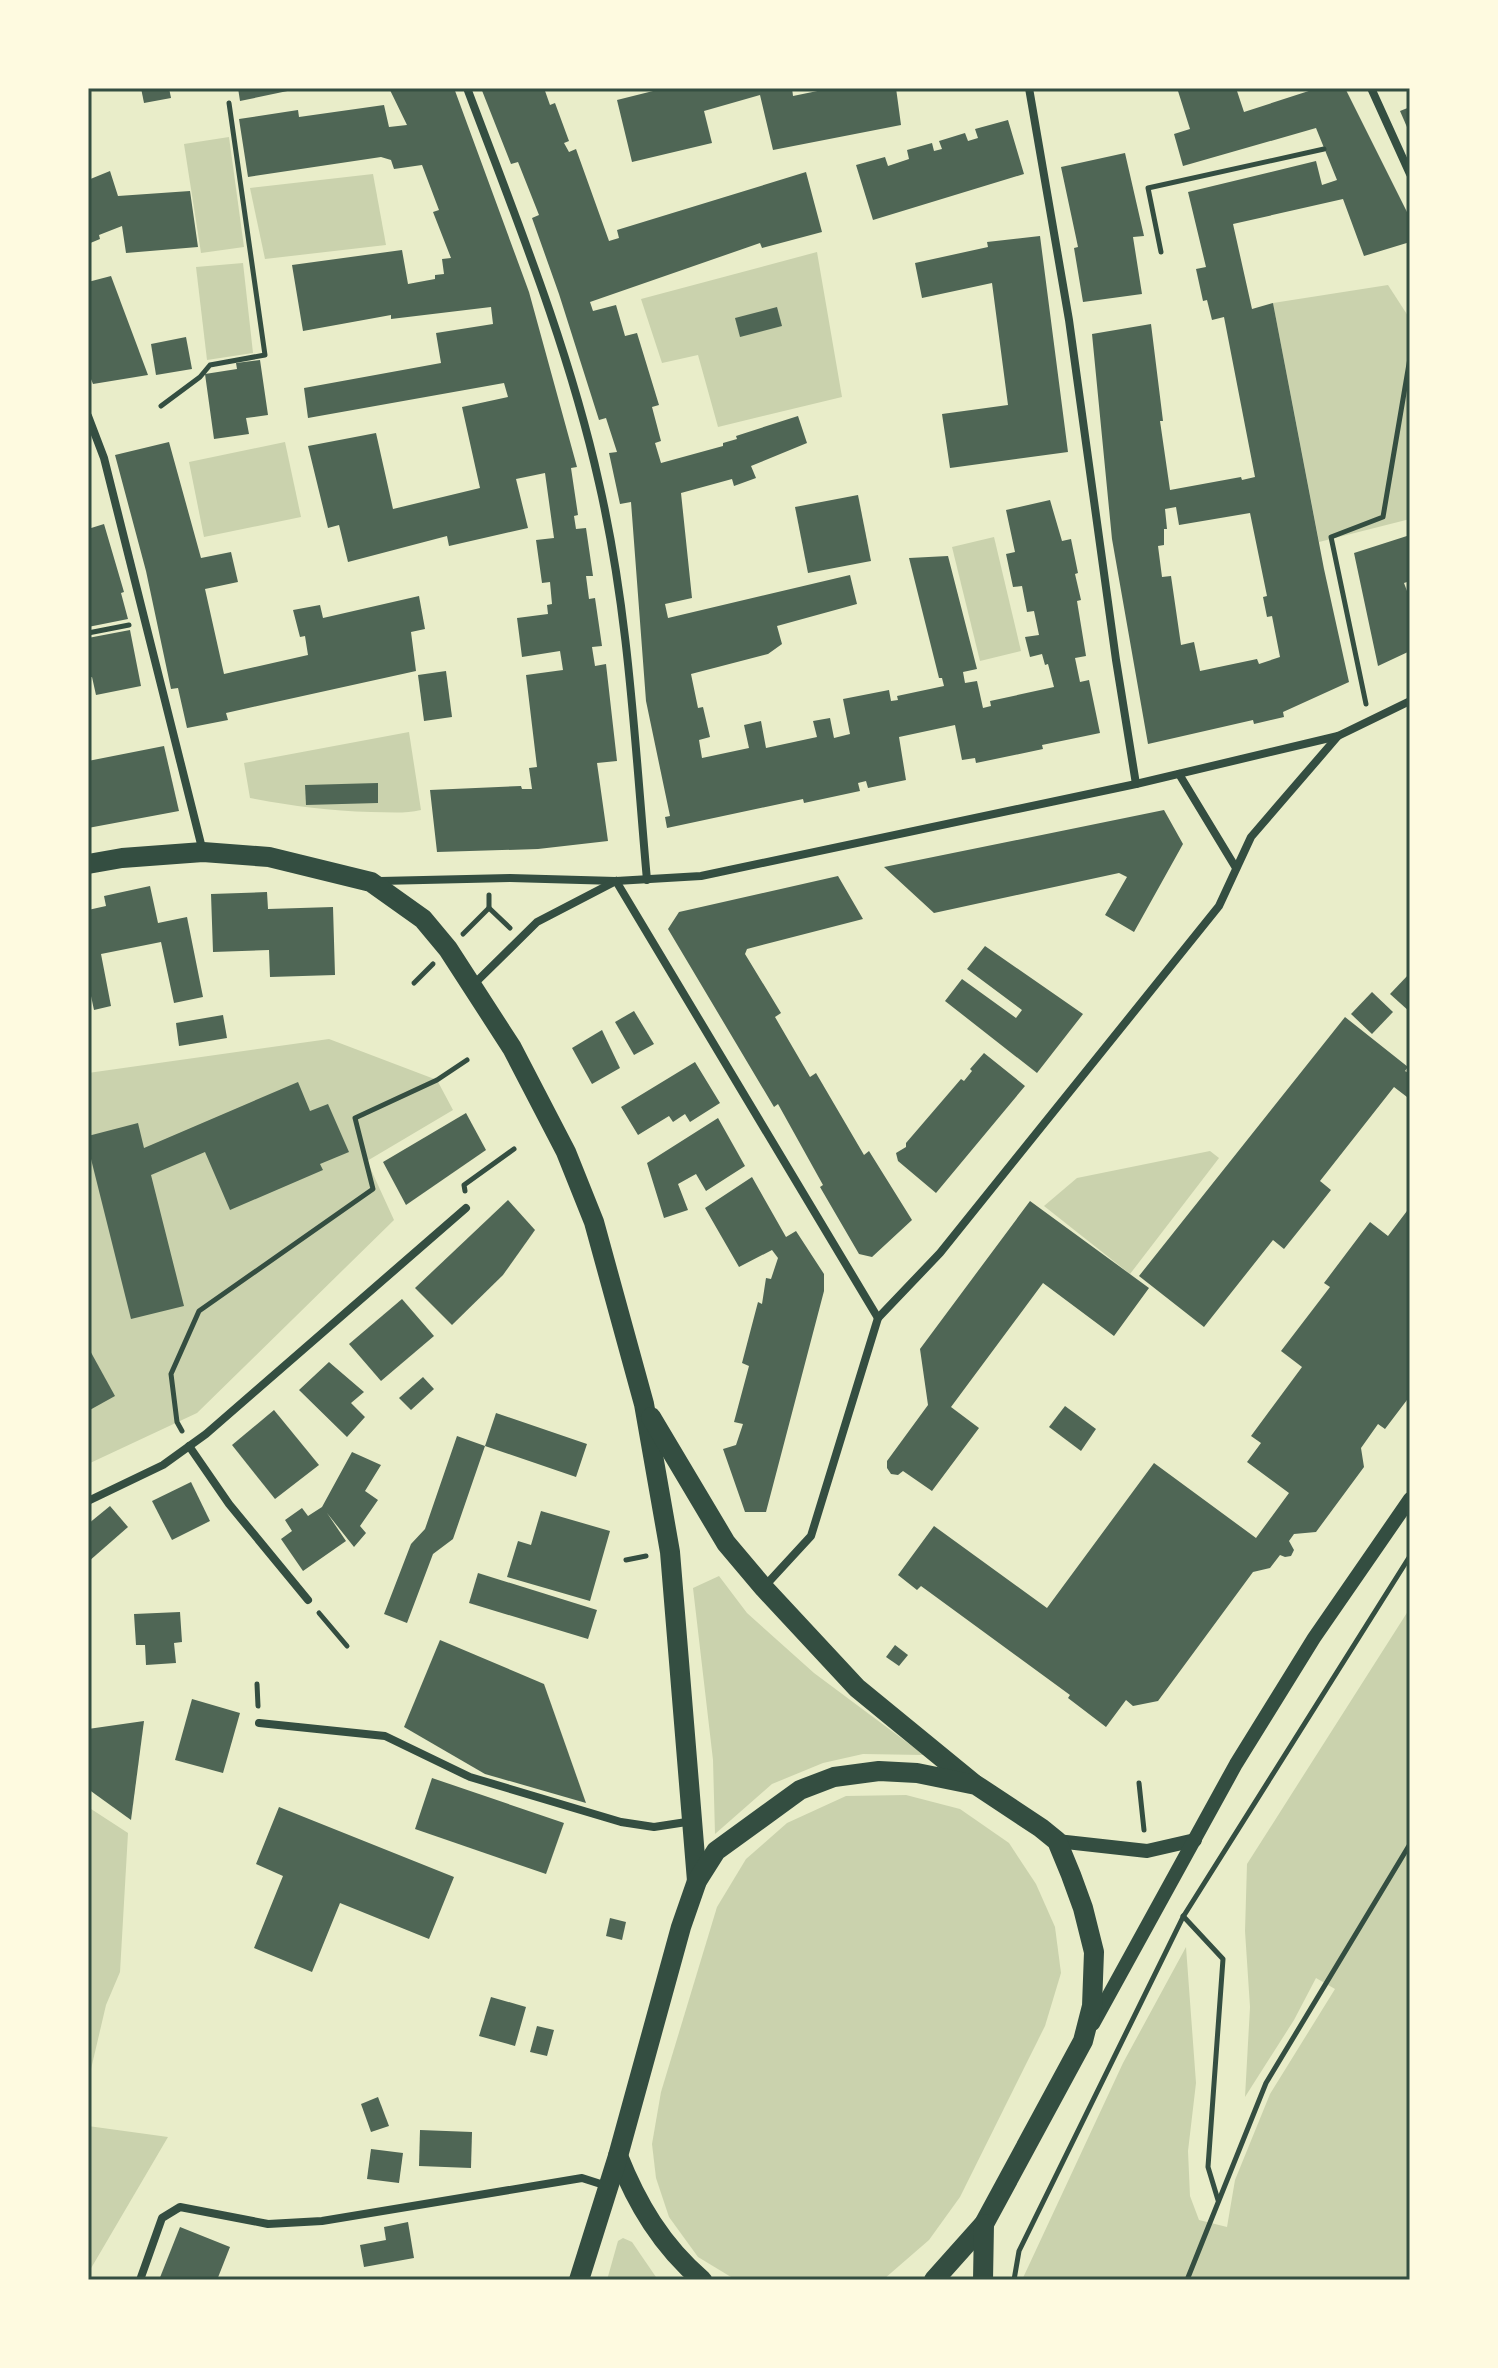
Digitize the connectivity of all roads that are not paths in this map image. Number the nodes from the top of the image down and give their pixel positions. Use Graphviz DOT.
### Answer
graph roads {
  1 [pos="467,88"];
  2 [pos="1029,88"];
  3 [pos="1371,88"];
  4 [pos="1410,174"];
  5 [pos="88,416"];
  6 [pos="1410,701"];
  7 [pos="1338,736"];
  8 [pos="1179,774"];
  9 [pos="1136,784"];
  10 [pos="203,852"];
  11 [pos="88,864"];
  12 [pos="1236,868"];
  13 [pos="647,880"];
  14 [pos="616,881"];
  15 [pos="371,882"];
  16 [pos="473,985"];
  17 [pos="466,1208"];
  18 [pos="878,1318"];
  19 [pos="644,1404"];
  20 [pos="189,1446"];
  21 [pos="1410,1499"];
  22 [pos="88,1501"];
  23 [pos="764,1588"];
  24 [pos="308,1600"];
  25 [pos="259,1723"];
  26 [pos="976,1785"];
  27 [pos="693,1821"];
  28 [pos="1195,1840"];
  29 [pos="1057,1841"];
  30 [pos="697,1881"];
  31 [pos="1083,2041"];
  32 [pos="618,2156"];
  33 [pos="608,2186"];
  34 [pos="984,2224"];
  35 [pos="140,2280"];
  36 [pos="579,2280"];
  37 [pos="702,2280"];
  38 [pos="934,2280"];
  39 [pos="983,2280"];
  1 -- 13 [label="street"];
  2 -- 9 [label="street"];
  3 -- 4 [label="street"];
  5 -- 10 [label="street"];
  6 -- 7 [label="street"];
  7 -- 8 [label="street"];
  7 -- 12 [label="street"];
  8 -- 9 [label="street"];
  8 -- 12 [label="street"];
  9 -- 13 [label="street"];
  10 -- 11 [label="main road"];
  10 -- 15 [label="main road"];
  12 -- 18 [label="street"];
  13 -- 14 [label="street"];
  14 -- 15 [label="street"];
  14 -- 16 [label="street"];
  14 -- 18 [label="street"];
  15 -- 16 [label="main road"];
  16 -- 19 [label="main road"];
  17 -- 20 [label="street"];
  18 -- 23 [label="street"];
  19 -- 23 [label="main road"];
  19 -- 27 [label="main road"];
  20 -- 22 [label="street"];
  20 -- 24 [label="street"];
  21 -- 28 [label="street"];
  23 -- 26 [label="main road"];
  25 -- 27 [label="street"];
  26 -- 29 [label="main road"];
  26 -- 30 [label="main road"];
  27 -- 30 [label="main road"];
  28 -- 29 [label="street"];
  28 -- 31 [label="street"];
  29 -- 31 [label="main road"];
  30 -- 32 [label="main road"];
  31 -- 34 [label="main road"];
  32 -- 33 [label="main road"];
  32 -- 37 [label="main road"];
  33 -- 35 [label="street"];
  33 -- 36 [label="main road"];
  34 -- 38 [label="main road"];
  34 -- 39 [label="main road"];
}
